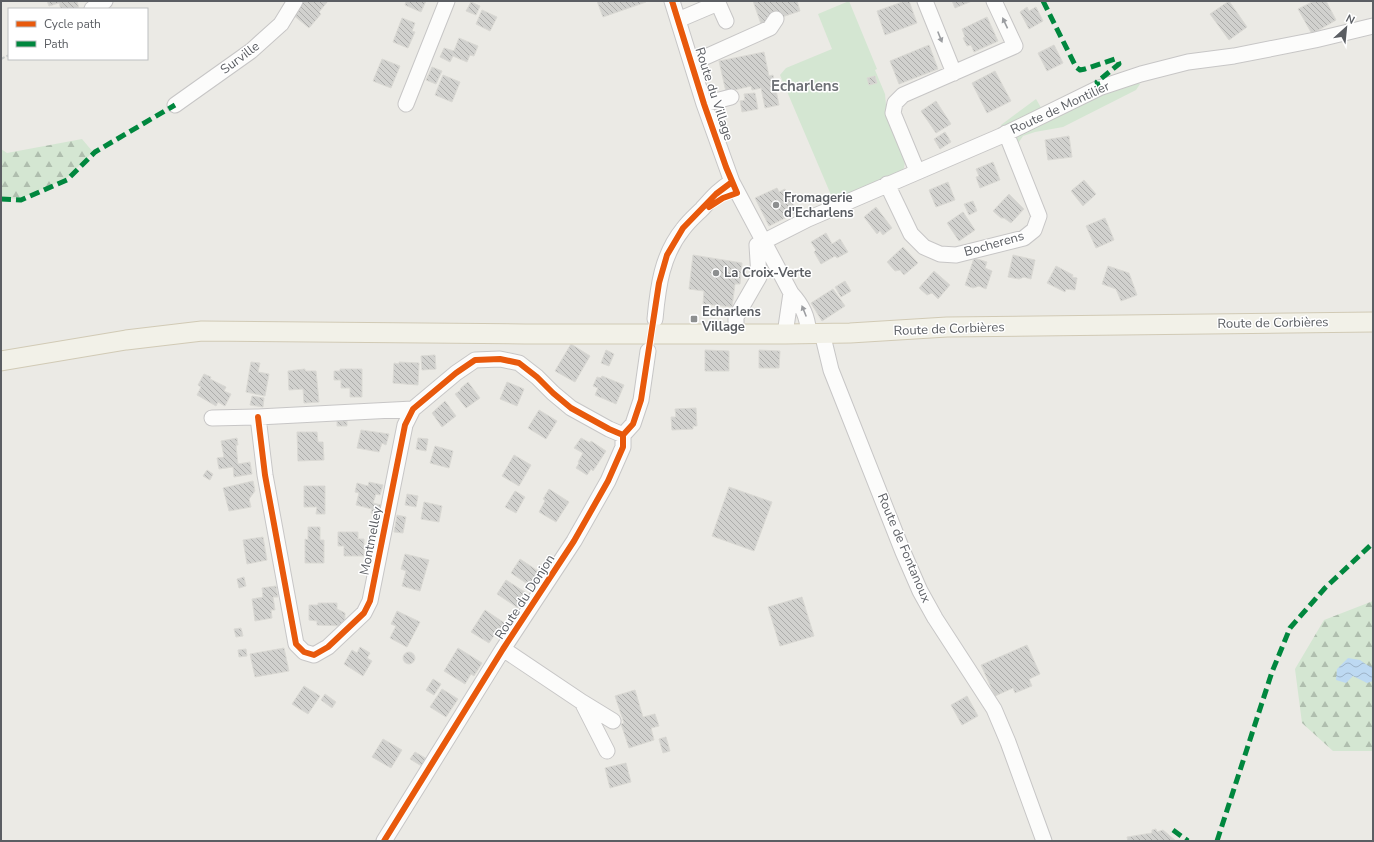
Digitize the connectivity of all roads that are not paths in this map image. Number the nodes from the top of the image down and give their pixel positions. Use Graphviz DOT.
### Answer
graph roads {
  1 [pos="105,1"];
  2 [pos="295,1"];
  3 [pos="447,1"];
  4 [pos="672,1"];
  5 [pos="925,1"];
  6 [pos="994,1"];
  7 [pos="94,8"];
  8 [pos="776,19"];
  9 [pos="678,20"];
  10 [pos="726,21"];
  11 [pos="1373,26"];
  12 [pos="692,63"];
  13 [pos="954,73"];
  14 [pos="730,97"];
  15 [pos="406,104"];
  16 [pos="704,104"];
  17 [pos="175,105"];
  18 [pos="1006,133"];
  19 [pos="917,171"];
  20 [pos="887,184"];
  21 [pos="734,187"];
  22 [pos="764,242"];
  23 [pos="791,293"];
  24 [pos="655,319"];
  25 [pos="1373,322"];
  26 [pos="816,333"];
  27 [pos="736,334"];
  28 [pos="785,334"];
  29 [pos="648,351"];
  30 [pos="1,361"];
  31 [pos="413,409"];
  32 [pos="258,417"];
  33 [pos="212,418"];
  34 [pos="623,435"];
  35 [pos="503,649"];
  36 [pos="582,702"];
  37 [pos="613,721"];
  38 [pos="607,751"];
  39 [pos="384,841"];
  40 [pos="1044,841"];
  1 -- 7 [label="street"];
  2 -- 17 [label="street, Surville"];
  3 -- 15 [label="street"];
  4 -- 9 [label="street, Route du Village"];
  5 -- 13 [label="street, one-way"];
  13 -- 6 [label="street, one-way"];
  8 -- 12 [label="street"];
  9 -- 10 [label="street"];
  9 -- 12 [label="street, Route du Village"];
  11 -- 18 [label="street, Route de Montilier"];
  12 -- 16 [label="street, Route du Village"];
  13 -- 19 [label="street"];
  14 -- 16 [label="street"];
  16 -- 21 [label="street, Route du Village"];
  18 -- 19 [label="street, Route de Montilier"];
  18 -- 20 [label="street, Bocherens"];
  19 -- 20 [label="street, Route de Montilier"];
  20 -- 22 [label="street, Route de Montilier"];
  21 -- 22 [label="street, Route du Village"];
  21 -- 24 [label="street"];
  22 -- 23 [label="street, Route du Village"];
  22 -- 27 [label="street"];
  26 -- 23 [label="street, Route du Village, one-way"];
  23 -- 28 [label="street"];
  25 -- 26 [label="main road, Route de Corbières"];
  26 -- 28 [label="main road, Route de Corbières"];
  26 -- 40 [label="street, Route de Fontanoux"];
  27 -- 28 [label="main road, Route de Corbières"];
  27 -- 30 [label="main road, Route de Corbières"];
  29 -- 34 [label="street, Route du Donjon"];
  31 -- 32 [label="street"];
  31 -- 32 [label="street, Montmelley"];
  31 -- 34 [label="street, Montmelley"];
  32 -- 33 [label="street"];
  34 -- 35 [label="street, Route du Donjon"];
  35 -- 36 [label="street, Route du Donjon"];
  35 -- 39 [label="street, Route du Donjon"];
  36 -- 37 [label="street, Route du Donjon"];
  36 -- 38 [label="street, Route du Donjon"];
}
